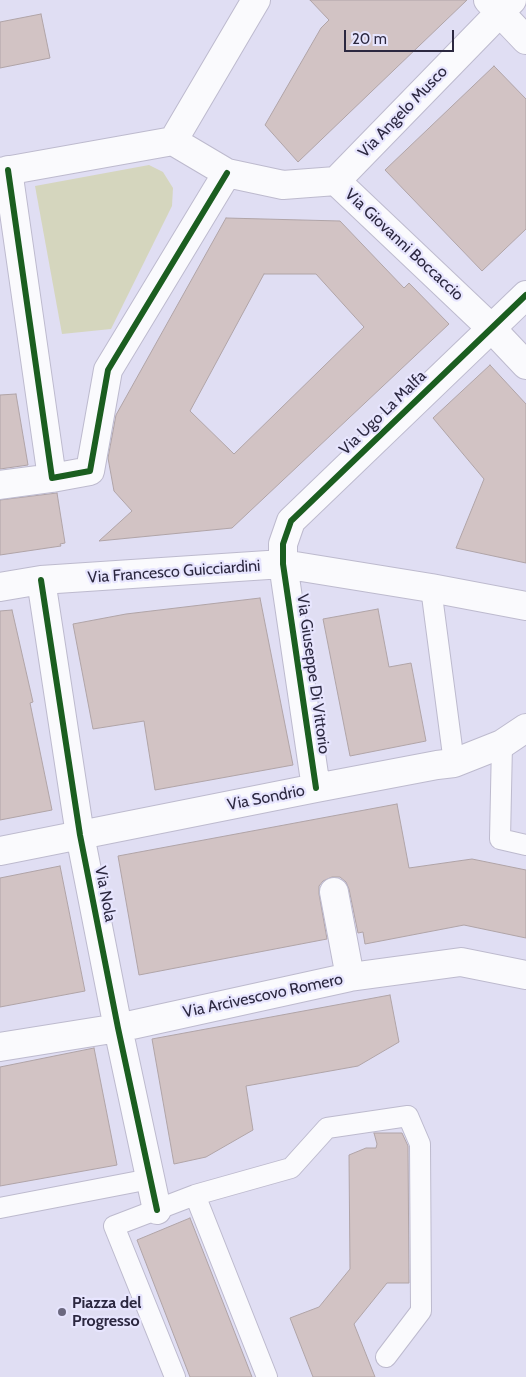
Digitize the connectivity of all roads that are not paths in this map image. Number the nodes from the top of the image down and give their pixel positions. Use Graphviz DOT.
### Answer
graph roads {
  1 [pos="256,0"];
  2 [pos="500,4"];
  3 [pos="526,40"];
  4 [pos="173,141"];
  5 [pos="4,171"];
  6 [pos="228,173"];
  7 [pos="336,182"];
  8 [pos="526,295"];
  9 [pos="491,328"];
  10 [pos="526,365"];
  11 [pos="52,478"];
  12 [pos="0,485"];
  13 [pos="284,564"];
  14 [pos="41,580"];
  15 [pos="0,587"];
  16 [pos="431,588"];
  17 [pos="526,606"];
  18 [pos="526,728"];
  19 [pos="502,744"];
  20 [pos="454,763"];
  21 [pos="316,788"];
  22 [pos="80,834"];
  23 [pos="526,845"];
  24 [pos="0,851"];
  25 [pos="334,892"];
  26 [pos="526,975"];
  27 [pos="350,977"];
  28 [pos="118,1028"];
  29 [pos="0,1047"];
  30 [pos="150,1179"];
  31 [pos="195,1195"];
  32 [pos="0,1208"];
  33 [pos="157,1210"];
  34 [pos="386,1357"];
  35 [pos="175,1377"];
  36 [pos="267,1377"];
  1 -- 4 [label="street"];
  2 -- 3 [label="street"];
  2 -- 7 [label="street, Via Angelo Musco"];
  4 -- 5 [label="street"];
  4 -- 6 [label="street, Via Giovanni Boccaccio"];
  5 -- 11 [label="street"];
  6 -- 7 [label="street, Via Giovanni Boccaccio"];
  6 -- 11 [label="street"];
  7 -- 9 [label="street, Via Giovanni Boccaccio"];
  8 -- 9 [label="street, Via Ugo La Malfa"];
  9 -- 10 [label="street, Via Giovanni Boccaccio"];
  9 -- 13 [label="street, Via Ugo La Malfa"];
  11 -- 12 [label="street"];
  13 -- 14 [label="street, Via Francesco Guicciardini"];
  13 -- 16 [label="street, Via Francesco Guicciardini"];
  13 -- 21 [label="street, Via Giuseppe Di Vittorio"];
  14 -- 15 [label="street, Via Francesco Guicciardini"];
  14 -- 22 [label="street, Via Nola"];
  16 -- 17 [label="street, Via Francesco Guicciardini"];
  16 -- 20 [label="lane"];
  18 -- 19 [label="street, Via Sondrio"];
  19 -- 20 [label="street, Via Sondrio"];
  19 -- 23 [label="lane"];
  20 -- 21 [label="street, Via Sondrio"];
  21 -- 22 [label="street, Via Sondrio"];
  22 -- 24 [label="street, Via Sondrio"];
  22 -- 28 [label="street, Via Nola"];
  25 -- 27 [label="street"];
  26 -- 27 [label="street, Via Arcivescovo Romero"];
  27 -- 28 [label="street, Via Arcivescovo Romero"];
  28 -- 29 [label="street, Via Arcivescovo Romero"];
  28 -- 30 [label="street, Via Nola"];
  30 -- 32 [label="lane"];
  30 -- 33 [label="street, Via Nola"];
  31 -- 33 [label="lane"];
  31 -- 34 [label="lane"];
  31 -- 36 [label="lane"];
  33 -- 35 [label="lane"];
}
